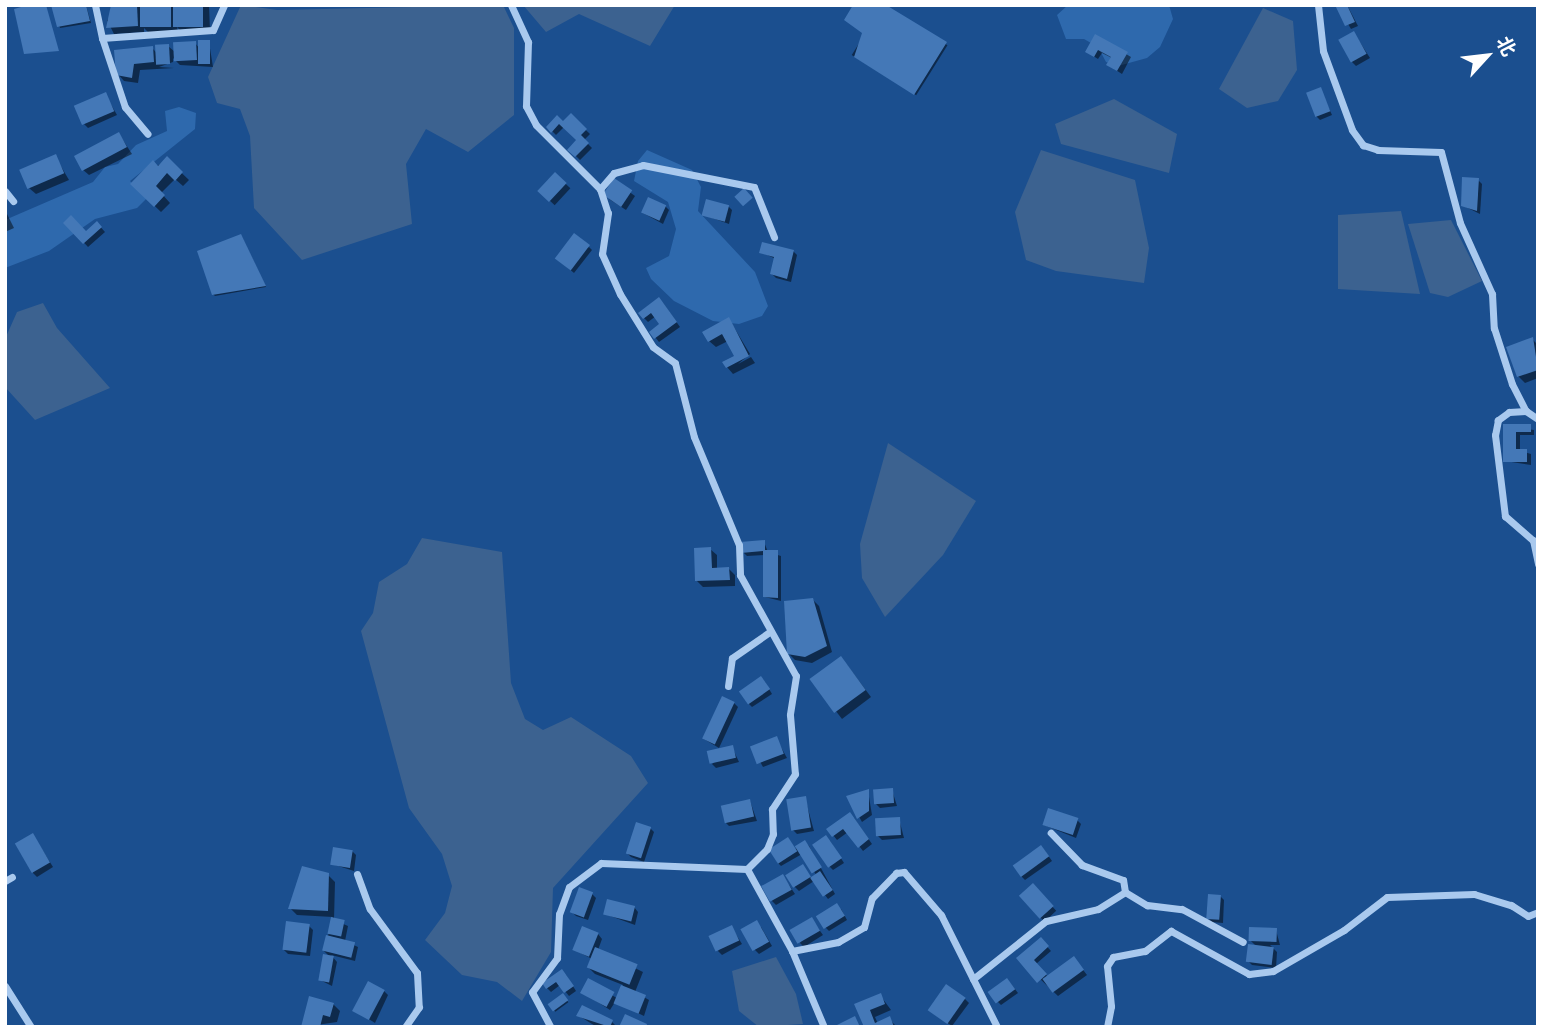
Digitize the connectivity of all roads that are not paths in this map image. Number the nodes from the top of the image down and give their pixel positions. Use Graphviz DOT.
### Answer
graph roads {
  1 [pos="94,5"];
  2 [pos="225,5"];
  3 [pos="512,5"];
  4 [pos="1318,5"];
  5 [pos="103,38"];
  6 [pos="148,134"];
  7 [pos="600,188"];
  8 [pos="5,191"];
  9 [pos="13,201"];
  10 [pos="774,236"];
  11 [pos="1526,411"];
  12 [pos="1538,419"];
  13 [pos="1538,564"];
  14 [pos="771,631"];
  15 [pos="728,686"];
  16 [pos="1051,833"];
  17 [pos="747,869"];
  18 [pos="357,874"];
  19 [pos="1125,892"];
  20 [pos="1538,912"];
  21 [pos="1243,942"];
  22 [pos="792,951"];
  23 [pos="973,979"];
  24 [pos="5,986"];
  25 [pos="31,1027"];
  26 [pos="405,1027"];
  27 [pos="551,1027"];
  28 [pos="824,1027"];
  29 [pos="997,1027"];
  30 [pos="1107,1027"];
  1 -- 5 [label="street"];
  2 -- 5 [label="street"];
  3 -- 7 [label="street"];
  4 -- 11 [label="street"];
  5 -- 6 [label="street"];
  7 -- 10 [label="street"];
  7 -- 14 [label="street"];
  8 -- 9 [label="street"];
  11 -- 12 [label="street"];
  11 -- 13 [label="street"];
  14 -- 15 [label="street"];
  14 -- 17 [label="street"];
  16 -- 19 [label="street"];
  17 -- 22 [label="street"];
  17 -- 27 [label="street"];
  18 -- 26 [label="street"];
  19 -- 21 [label="street"];
  19 -- 23 [label="street"];
  20 -- 30 [label="street"];
  22 -- 23 [label="street"];
  22 -- 28 [label="street"];
  23 -- 29 [label="street"];
  24 -- 25 [label="street"];
}
